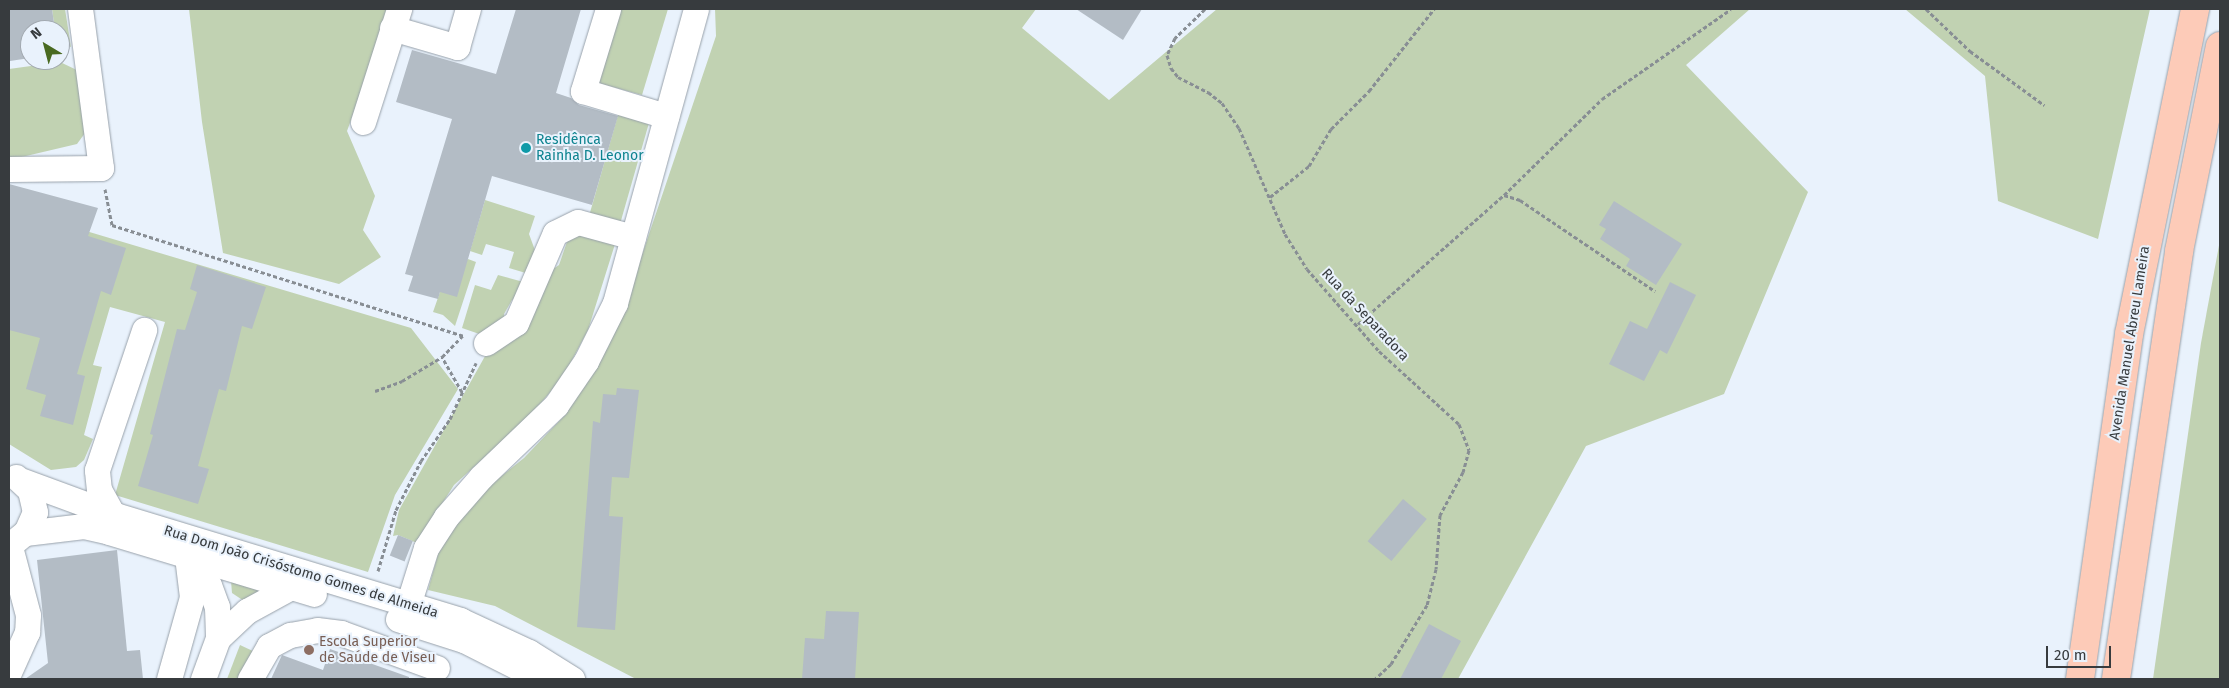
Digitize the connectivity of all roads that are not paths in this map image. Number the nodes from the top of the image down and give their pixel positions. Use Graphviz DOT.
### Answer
graph roads {
  1 [pos="80,9"];
  2 [pos="468,9"];
  3 [pos="608,9"];
  4 [pos="696,9"];
  5 [pos="2195,9"];
  6 [pos="396,19"];
  7 [pos="2220,46"];
  8 [pos="666,116"];
  9 [pos="363,122"];
  10 [pos="9,169"];
  11 [pos="633,237"];
  12 [pos="144,330"];
  13 [pos="486,343"];
  14 [pos="97,470"];
  15 [pos="14,475"];
  16 [pos="54,491"];
  17 [pos="112,513"];
  18 [pos="14,540"];
  19 [pos="186,556"];
  20 [pos="291,587"];
  21 [pos="408,605"];
  22 [pos="450,636"];
  23 [pos="218,638"];
  24 [pos="9,672"];
  25 [pos="435,674"];
  26 [pos="169,679"];
  27 [pos="204,679"];
  28 [pos="250,679"];
  29 [pos="541,679"];
  30 [pos="572,679"];
  31 [pos="2080,679"];
  32 [pos="2116,679"];
  1 -- 10 [label="street"];
  2 -- 6 [label="street"];
  3 -- 8 [label="street"];
  4 -- 8 [label="street"];
  5 -- 31 [label="main road, Avenida Manuel Abreu Lameira"];
  6 -- 9 [label="street"];
  7 -- 32 [label="main road"];
  8 -- 11 [label="street"];
  11 -- 13 [label="street"];
  11 -- 21 [label="street"];
  12 -- 14 [label="street"];
  14 -- 16 [label="street"];
  14 -- 17 [label="street"];
  15 -- 16 [label="street, Rua Dom João Crisóstomo Gomes de Almeida"];
  15 -- 18 [label="street, Rua Dom João Crisóstomo Gomes de Almeida"];
  16 -- 17 [label="street, Rua Dom João Crisóstomo Gomes de Almeida"];
  17 -- 21 [label="street, Rua Dom João Crisóstomo Gomes de Almeida"];
  18 -- 19 [label="street, Rua Dom João Crisóstomo Gomes de Almeida"];
  18 -- 24 [label="street"];
  19 -- 20 [label="street, Rua Dom João Crisóstomo Gomes de Almeida"];
  19 -- 23 [label="street"];
  19 -- 26 [label="street"];
  20 -- 22 [label="street, Rua Dom João Crisóstomo Gomes de Almeida"];
  20 -- 23 [label="street"];
  21 -- 30 [label="street, Rua Dom João Crisóstomo Gomes de Almeida"];
  22 -- 25 [label="street"];
  22 -- 29 [label="street, Rua Dom João Crisóstomo Gomes de Almeida"];
  23 -- 27 [label="street"];
  25 -- 28 [label="street"];
}
